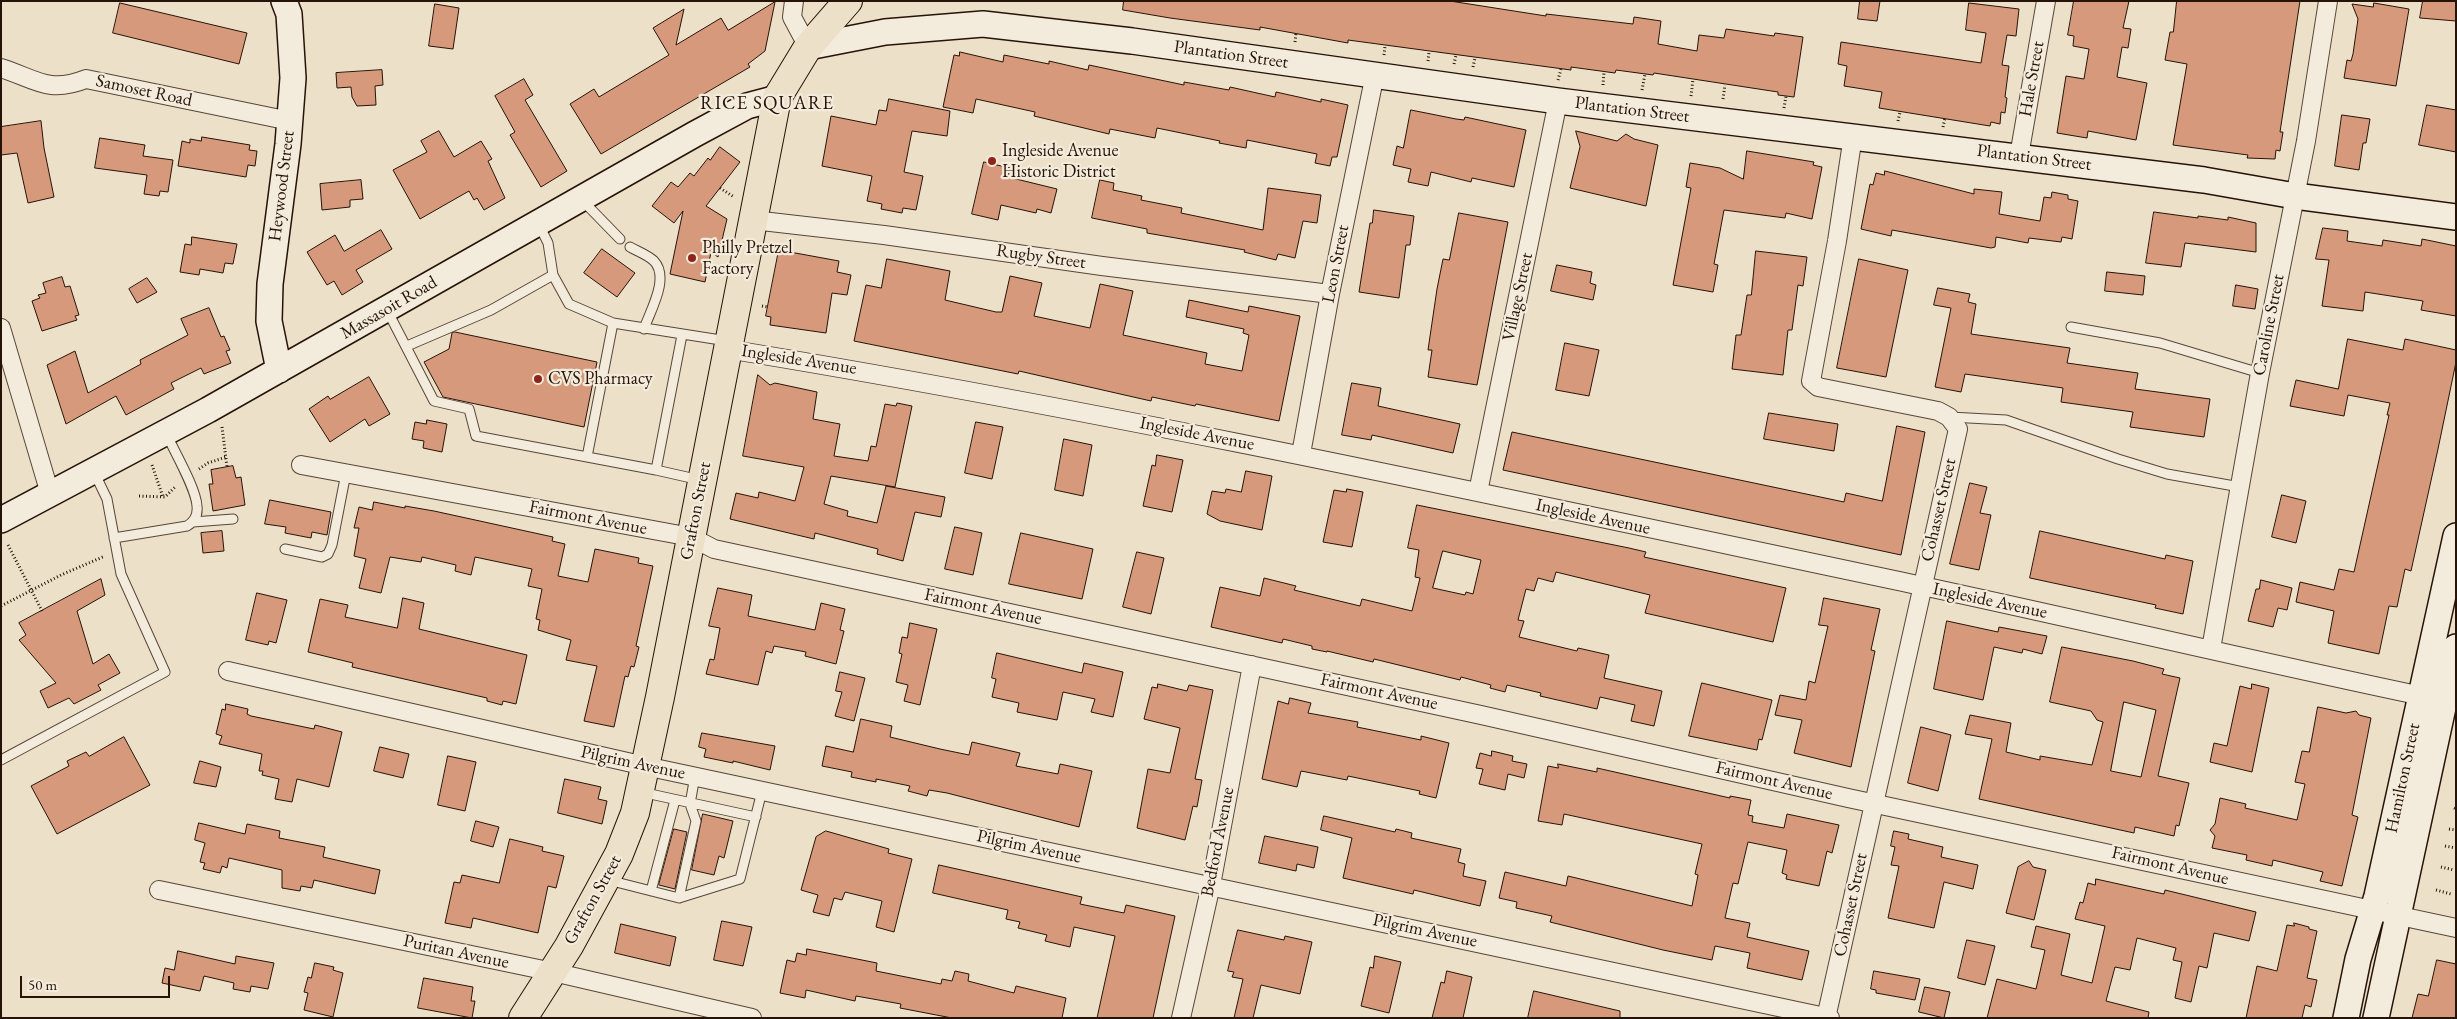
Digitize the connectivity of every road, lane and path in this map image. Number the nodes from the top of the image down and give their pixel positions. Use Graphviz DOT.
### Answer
graph roads {
  1 [pos="794,1"];
  2 [pos="848,1"];
  3 [pos="2046,1"];
  4 [pos="2328,1"];
  5 [pos="287,6"];
  6 [pos="1296,33"];
  7 [pos="1294,45"];
  8 [pos="808,46"];
  9 [pos="1385,46"];
  10 [pos="1429,52"];
  11 [pos="1456,55"];
  12 [pos="1475,58"];
  13 [pos="1428,62"];
  14 [pos="1380,66"];
  15 [pos="1454,66"];
  16 [pos="1,68"];
  17 [pos="1473,68"];
  18 [pos="1561,69"];
  19 [pos="1604,72"];
  20 [pos="1645,74"];
  21 [pos="1693,79"];
  22 [pos="1603,85"];
  23 [pos="1725,85"];
  24 [pos="1558,90"];
  25 [pos="1642,90"];
  26 [pos="1691,96"];
  27 [pos="1786,96"];
  28 [pos="777,98"];
  29 [pos="1723,100"];
  30 [pos="1784,108"];
  31 [pos="1900,112"];
  32 [pos="1944,118"];
  33 [pos="290,121"];
  34 [pos="1898,124"];
  35 [pos="1943,129"];
  36 [pos="1854,136"];
  37 [pos="2019,156"];
  38 [pos="720,188"];
  39 [pos="2295,196"];
  40 [pos="736,198"];
  41 [pos="581,199"];
  42 [pos="2456,217"];
  43 [pos="753,220"];
  44 [pos="537,223"];
  45 [pos="620,238"];
  46 [pos="630,247"];
  47 [pos="772,251"];
  48 [pos="778,252"];
  49 [pos="553,275"];
  50 [pos="1330,294"];
  51 [pos="762,306"];
  52 [pos="768,307"];
  53 [pos="386,309"];
  54 [pos="613,323"];
  55 [pos="2070,327"];
  56 [pos="1,328"];
  57 [pos="644,328"];
  58 [pos="682,335"];
  59 [pos="728,345"];
  60 [pos="406,346"];
  61 [pos="279,370"];
  62 [pos="2260,373"];
  63 [pos="1949,417"];
  64 [pos="222,427"];
  65 [pos="166,433"];
  66 [pos="1301,454"];
  67 [pos="226,457"];
  68 [pos="587,457"];
  69 [pos="152,465"];
  70 [pos="301,465"];
  71 [pos="227,467"];
  72 [pos="656,470"];
  73 [pos="94,472"];
  74 [pos="346,473"];
  75 [pos="187,480"];
  76 [pos="702,480"];
  77 [pos="2240,486"];
  78 [pos="1478,492"];
  79 [pos="50,494"];
  80 [pos="139,496"];
  81 [pos="163,497"];
  82 [pos="233,518"];
  83 [pos="1,520"];
  84 [pos="193,522"];
  85 [pos="2456,536"];
  86 [pos="690,537"];
  87 [pos="114,538"];
  88 [pos="8,545"];
  89 [pos="285,549"];
  90 [pos="117,551"];
  91 [pos="1922,586"];
  92 [pos="31,589"];
  93 [pos="1,606"];
  94 [pos="42,611"];
  95 [pos="2456,647"];
  96 [pos="2211,650"];
  97 [pos="1252,665"];
  98 [pos="228,671"];
  99 [pos="2421,696"];
  100 [pos="2450,702"];
  101 [pos="1,760"];
  102 [pos="694,776"];
  103 [pos="642,779"];
  104 [pos="762,791"];
  105 [pos="675,800"];
  106 [pos="1873,802"];
  107 [pos="690,804"];
  108 [pos="756,817"];
  109 [pos="2449,828"];
  110 [pos="2456,830"];
  111 [pos="2445,846"];
  112 [pos="2456,848"];
  113 [pos="2441,866"];
  114 [pos="2454,870"];
  115 [pos="606,879"];
  116 [pos="1211,885"];
  117 [pos="159,890"];
  118 [pos="2436,890"];
  119 [pos="651,891"];
  120 [pos="2451,894"];
  121 [pos="680,898"];
  122 [pos="2373,911"];
  123 [pos="2398,916"];
  124 [pos="2456,928"];
  125 [pos="553,972"];
  126 [pos="1828,1017"];
  127 [pos="523,1018"];
  128 [pos="752,1018"];
  129 [pos="1181,1018"];
  130 [pos="2346,1018"];
  131 [pos="2376,1018"];
  1 -- 8 [label="street"];
  2 -- 8 [label="highway, Grafton Street"];
  3 -- 37 [label="street, Hale Street"];
  4 -- 39 [label="street, Caroline Street"];
  5 -- 33 [label="street, Heywood Street"];
  6 -- 7 [label="path"];
  8 -- 14 [label="street, Plantation Street"];
  8 -- 28 [label="highway, Grafton Street"];
  9 -- 14 [label="path"];
  10 -- 13 [label="path"];
  11 -- 15 [label="path"];
  12 -- 17 [label="path"];
  14 -- 24 [label="street, Plantation Street"];
  14 -- 50 [label="street, Leon Street"];
  16 -- 33 [label="street, Samoset Road"];
  18 -- 24 [label="path"];
  19 -- 22 [label="path"];
  20 -- 25 [label="path"];
  21 -- 26 [label="path"];
  23 -- 29 [label="path"];
  24 -- 36 [label="street, Plantation Street"];
  24 -- 78 [label="street, Village Street"];
  27 -- 30 [label="path"];
  28 -- 41 [label="street, Massasoit Road"];
  28 -- 43 [label="highway, Grafton Street"];
  31 -- 34 [label="path"];
  32 -- 35 [label="path"];
  33 -- 61 [label="street, Heywood Street"];
  36 -- 37 [label="street, Plantation Street"];
  36 -- 63 [label="street"];
  37 -- 39 [label="street, Plantation Street"];
  38 -- 40 [label="path"];
  39 -- 42 [label="street, Plantation Street"];
  39 -- 62 [label="street, Caroline Street"];
  41 -- 44 [label="street, Massasoit Road"];
  41 -- 45 [label="lane"];
  43 -- 50 [label="street, Rugby Street"];
  43 -- 59 [label="highway, Grafton Street"];
  44 -- 49 [label="lane"];
  44 -- 53 [label="street, Massasoit Road"];
  46 -- 57 [label="lane"];
  47 -- 48 [label="path"];
  49 -- 54 [label="lane"];
  49 -- 60 [label="lane"];
  50 -- 66 [label="street, Leon Street"];
  51 -- 52 [label="path"];
  53 -- 60 [label="lane"];
  53 -- 61 [label="street, Massasoit Road"];
  54 -- 57 [label="lane"];
  54 -- 68 [label="lane"];
  55 -- 62 [label="lane"];
  56 -- 79 [label="street"];
  57 -- 58 [label="lane"];
  58 -- 59 [label="lane"];
  58 -- 72 [label="lane"];
  59 -- 66 [label="street, Ingleside Avenue"];
  59 -- 76 [label="highway, Grafton Street"];
  60 -- 68 [label="lane"];
  61 -- 65 [label="street, Massasoit Road"];
  62 -- 77 [label="street, Caroline Street"];
  63 -- 77 [label="lane"];
  63 -- 91 [label="street, Cohasset Street"];
  64 -- 67 [label="path"];
  65 -- 73 [label="street, Massasoit Road"];
  65 -- 75 [label="lane"];
  66 -- 78 [label="street, Ingleside Avenue"];
  67 -- 71 [label="path"];
  67 -- 75 [label="path"];
  68 -- 72 [label="lane"];
  69 -- 81 [label="path"];
  70 -- 74 [label="street, Fairmont Avenue"];
  72 -- 76 [label="lane"];
  73 -- 79 [label="street, Massasoit Road"];
  73 -- 87 [label="lane"];
  74 -- 86 [label="street, Fairmont Avenue"];
  74 -- 89 [label="lane"];
  75 -- 81 [label="path"];
  75 -- 84 [label="lane"];
  76 -- 86 [label="highway, Grafton Street"];
  77 -- 96 [label="street, Caroline Street"];
  78 -- 91 [label="street, Ingleside Avenue"];
  79 -- 83 [label="street, Massasoit Road"];
  80 -- 81 [label="path"];
  82 -- 84 [label="lane"];
  84 -- 87 [label="lane"];
  85 -- 99 [label="street, Hamilton Street"];
  86 -- 97 [label="street, Fairmont Avenue"];
  86 -- 103 [label="highway, Grafton Street"];
  87 -- 90 [label="lane"];
  88 -- 92 [label="path"];
  90 -- 92 [label="path"];
  90 -- 101 [label="lane"];
  91 -- 96 [label="street, Ingleside Avenue"];
  91 -- 106 [label="street, Cohasset Street"];
  92 -- 93 [label="path"];
  92 -- 94 [label="path"];
  95 -- 100 [label="street, Hamilton Street"];
  96 -- 99 [label="street, Ingleside Avenue"];
  97 -- 106 [label="street, Fairmont Avenue"];
  97 -- 116 [label="street, Bedford Avenue"];
  98 -- 103 [label="street, Pilgrim Avenue"];
  99 -- 100 [label="street, Ingleside Avenue"];
  99 -- 122 [label="street, Hamilton Street"];
  100 -- 123 [label="street, Hamilton Street"];
  102 -- 103 [label="street, Pilgrim Avenue"];
  102 -- 104 [label="street, Pilgrim Avenue"];
  102 -- 107 [label="lane"];
  103 -- 105 [label="lane"];
  103 -- 115 [label="highway, Grafton Street"];
  104 -- 108 [label="lane"];
  104 -- 116 [label="street, Pilgrim Avenue"];
  105 -- 107 [label="lane"];
  105 -- 119 [label="lane"];
  106 -- 122 [label="street, Fairmont Avenue"];
  106 -- 126 [label="street, Cohasset Street"];
  107 -- 108 [label="lane"];
  107 -- 121 [label="lane"];
  108 -- 121 [label="lane"];
  109 -- 110 [label="path"];
  111 -- 112 [label="path"];
  113 -- 114 [label="path"];
  115 -- 119 [label="lane"];
  115 -- 125 [label="highway, Grafton Street"];
  116 -- 126 [label="street, Pilgrim Avenue"];
  116 -- 129 [label="street, Bedford Avenue"];
  117 -- 125 [label="street, Puritan Avenue"];
  118 -- 120 [label="path"];
  119 -- 121 [label="lane"];
  122 -- 123 [label="street, Fairmont Avenue"];
  122 -- 130 [label="street, Hamilton Street"];
  123 -- 124 [label="street, Fairmont Avenue"];
  123 -- 131 [label="street, Hamilton Street"];
  125 -- 127 [label="highway, Grafton Street"];
  125 -- 128 [label="street, Puritan Avenue"];
}
